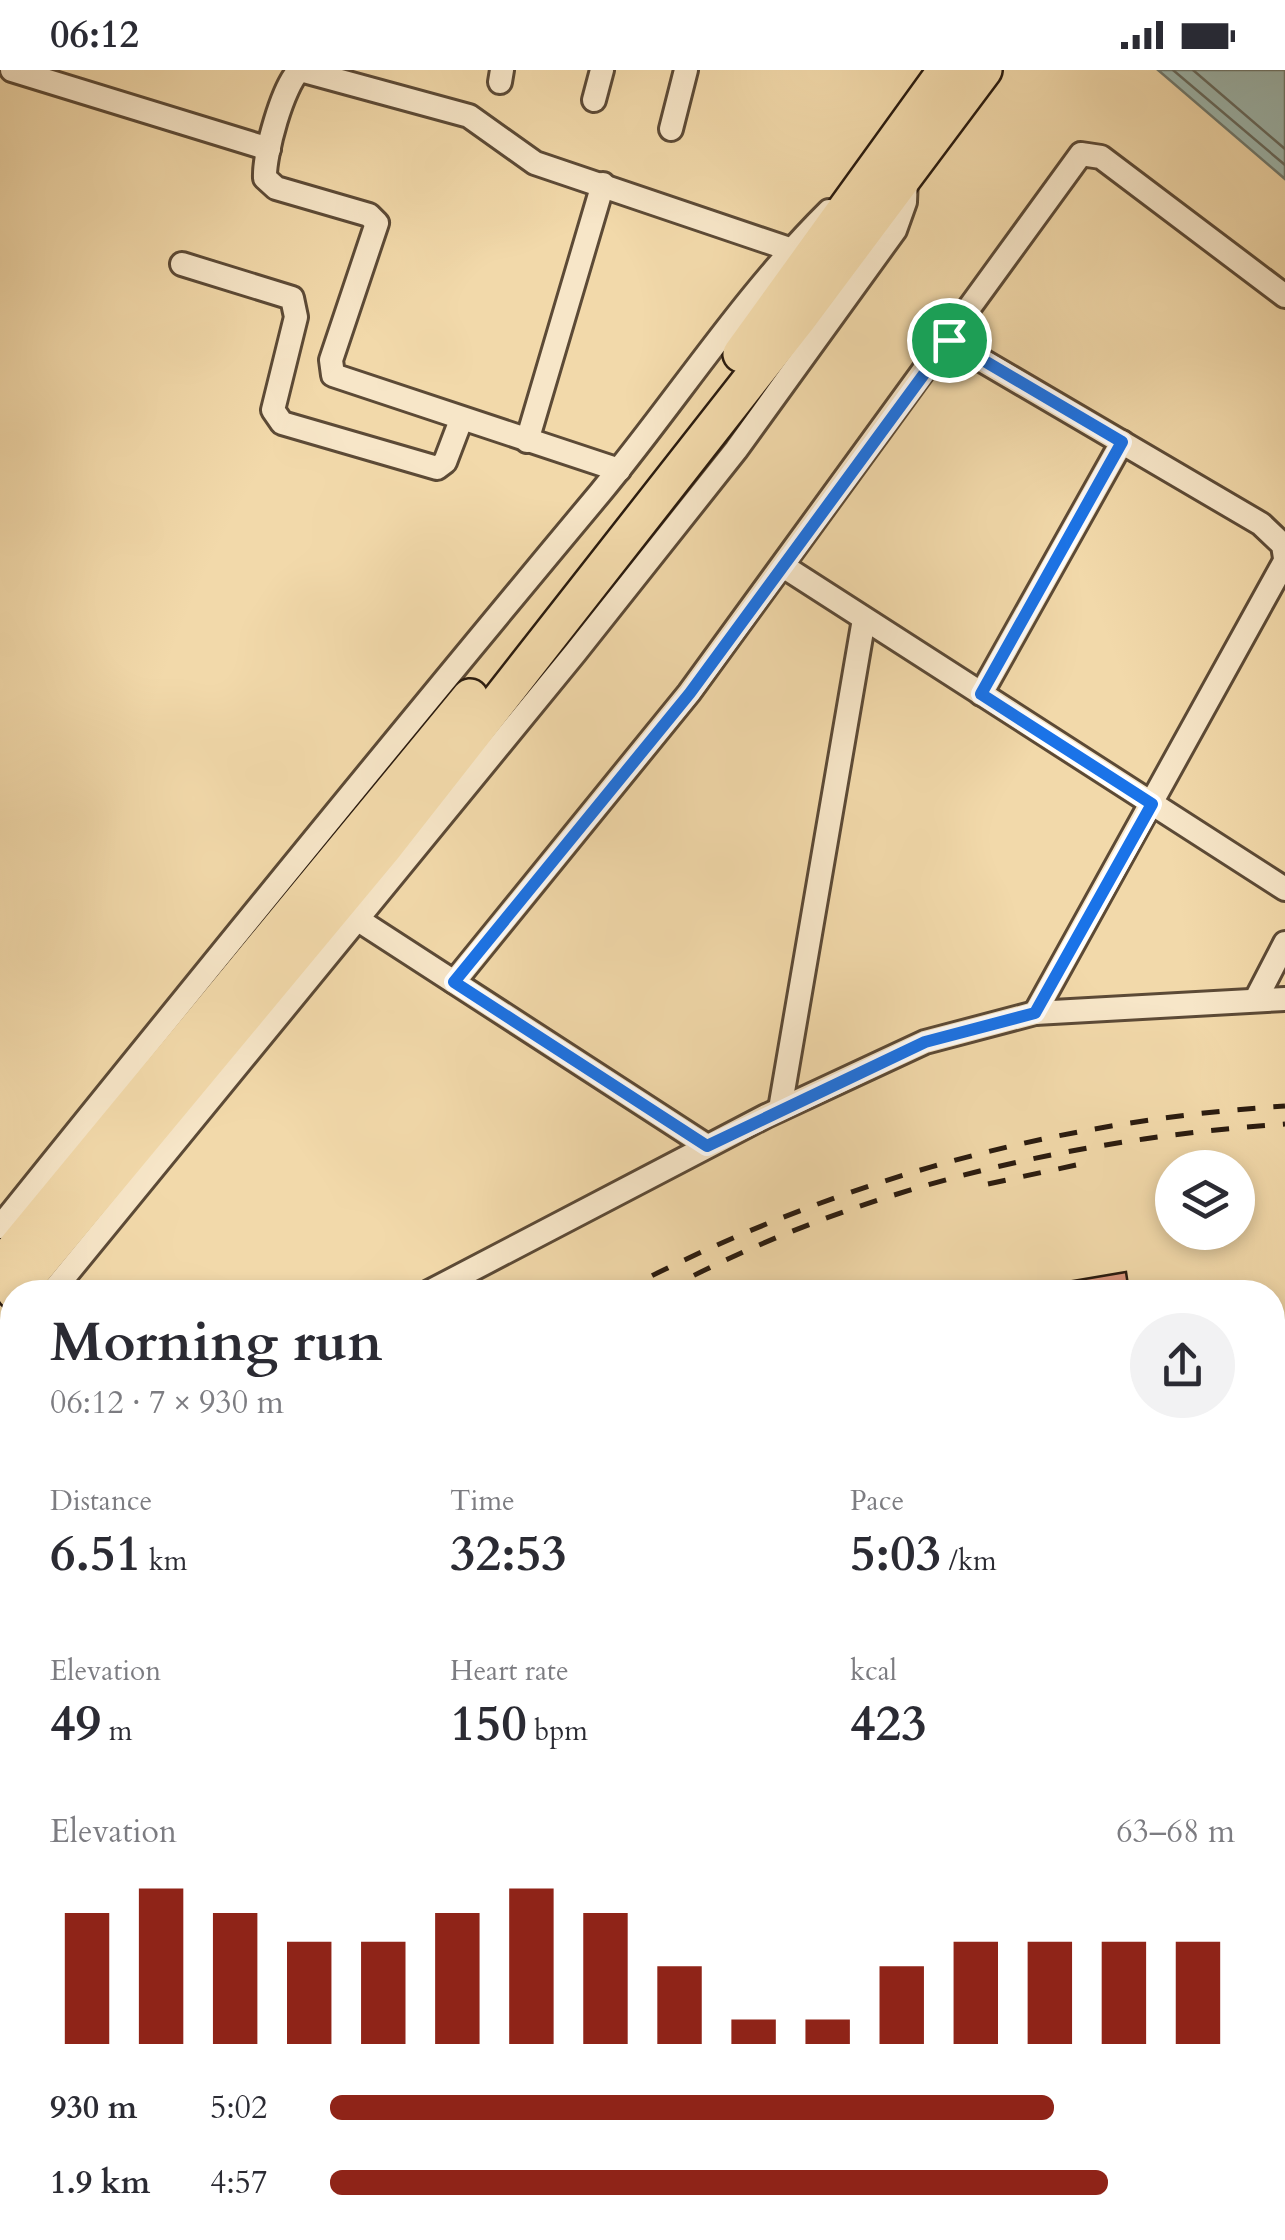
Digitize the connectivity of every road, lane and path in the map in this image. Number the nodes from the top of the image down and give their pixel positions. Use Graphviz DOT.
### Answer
graph roads {
  1 [pos="12,70"];
  2 [pos="300,70"];
  3 [pos="602,70"];
  4 [pos="686,70"];
  5 [pos="946,70"];
  6 [pos="984,70"];
  7 [pos="594,100"];
  8 [pos="670,130"];
  9 [pos="900,135"];
  10 [pos="268,148"];
  11 [pos="906,177"];
  12 [pos="603,184"];
  13 [pos="865,184"];
  14 [pos="792,250"];
  15 [pos="182,264"];
  16 [pos="1285,296"];
  17 [pos="949,340"];
  18 [pos="461,420"];
  19 [pos="526,441"];
  20 [pos="1122,442"];
  21 [pos="618,470"];
  22 [pos="1285,560"];
  23 [pos="782,566"];
  24 [pos="864,619"];
  25 [pos="981,694"];
  26 [pos="1152,804"];
  27 [pos="1285,890"];
  28 [pos="360,922"];
  29 [pos="1285,943"];
  30 [pos="454,982"];
  31 [pos="1256,999"];
  32 [pos="1285,999"];
  33 [pos="1035,1013"];
  34 [pos="780,1109"];
  35 [pos="707,1146"];
  36 [pos="0,1227"];
  37 [pos="0,1267"];
  38 [pos="26,1280"];
  39 [pos="62,1280"];
  40 [pos="451,1280"];
  1 -- 10 [label="street"];
  2 -- 10 [label="street"];
  2 -- 12 [label="street"];
  3 -- 7 [label="street"];
  4 -- 8 [label="street"];
  5 -- 9 [label="highway"];
  6 -- 11 [label="highway"];
  9 -- 11 [label="street"];
  9 -- 13 [label="highway"];
  10 -- 18 [label="street"];
  11 -- 28 [label="street"];
  11 -- 38 [label="highway"];
  12 -- 14 [label="street"];
  12 -- 19 [label="street"];
  13 -- 14 [label="street"];
  13 -- 37 [label="highway"];
  14 -- 21 [label="street"];
  15 -- 18 [label="street"];
  16 -- 17 [label="street"];
  17 -- 20 [label="street"];
  17 -- 23 [label="street"];
  18 -- 19 [label="street"];
  19 -- 21 [label="street"];
  20 -- 22 [label="street"];
  20 -- 25 [label="street"];
  21 -- 36 [label="street"];
  22 -- 26 [label="street"];
  23 -- 24 [label="street"];
  23 -- 30 [label="street"];
  24 -- 25 [label="street"];
  24 -- 34 [label="street"];
  25 -- 26 [label="street"];
  26 -- 27 [label="street"];
  26 -- 33 [label="street"];
  28 -- 30 [label="street"];
  28 -- 39 [label="street"];
  29 -- 31 [label="street"];
  30 -- 35 [label="street"];
  31 -- 32 [label="street"];
  31 -- 33 [label="street"];
  33 -- 34 [label="street"];
  34 -- 35 [label="street"];
  35 -- 40 [label="street"];
}
